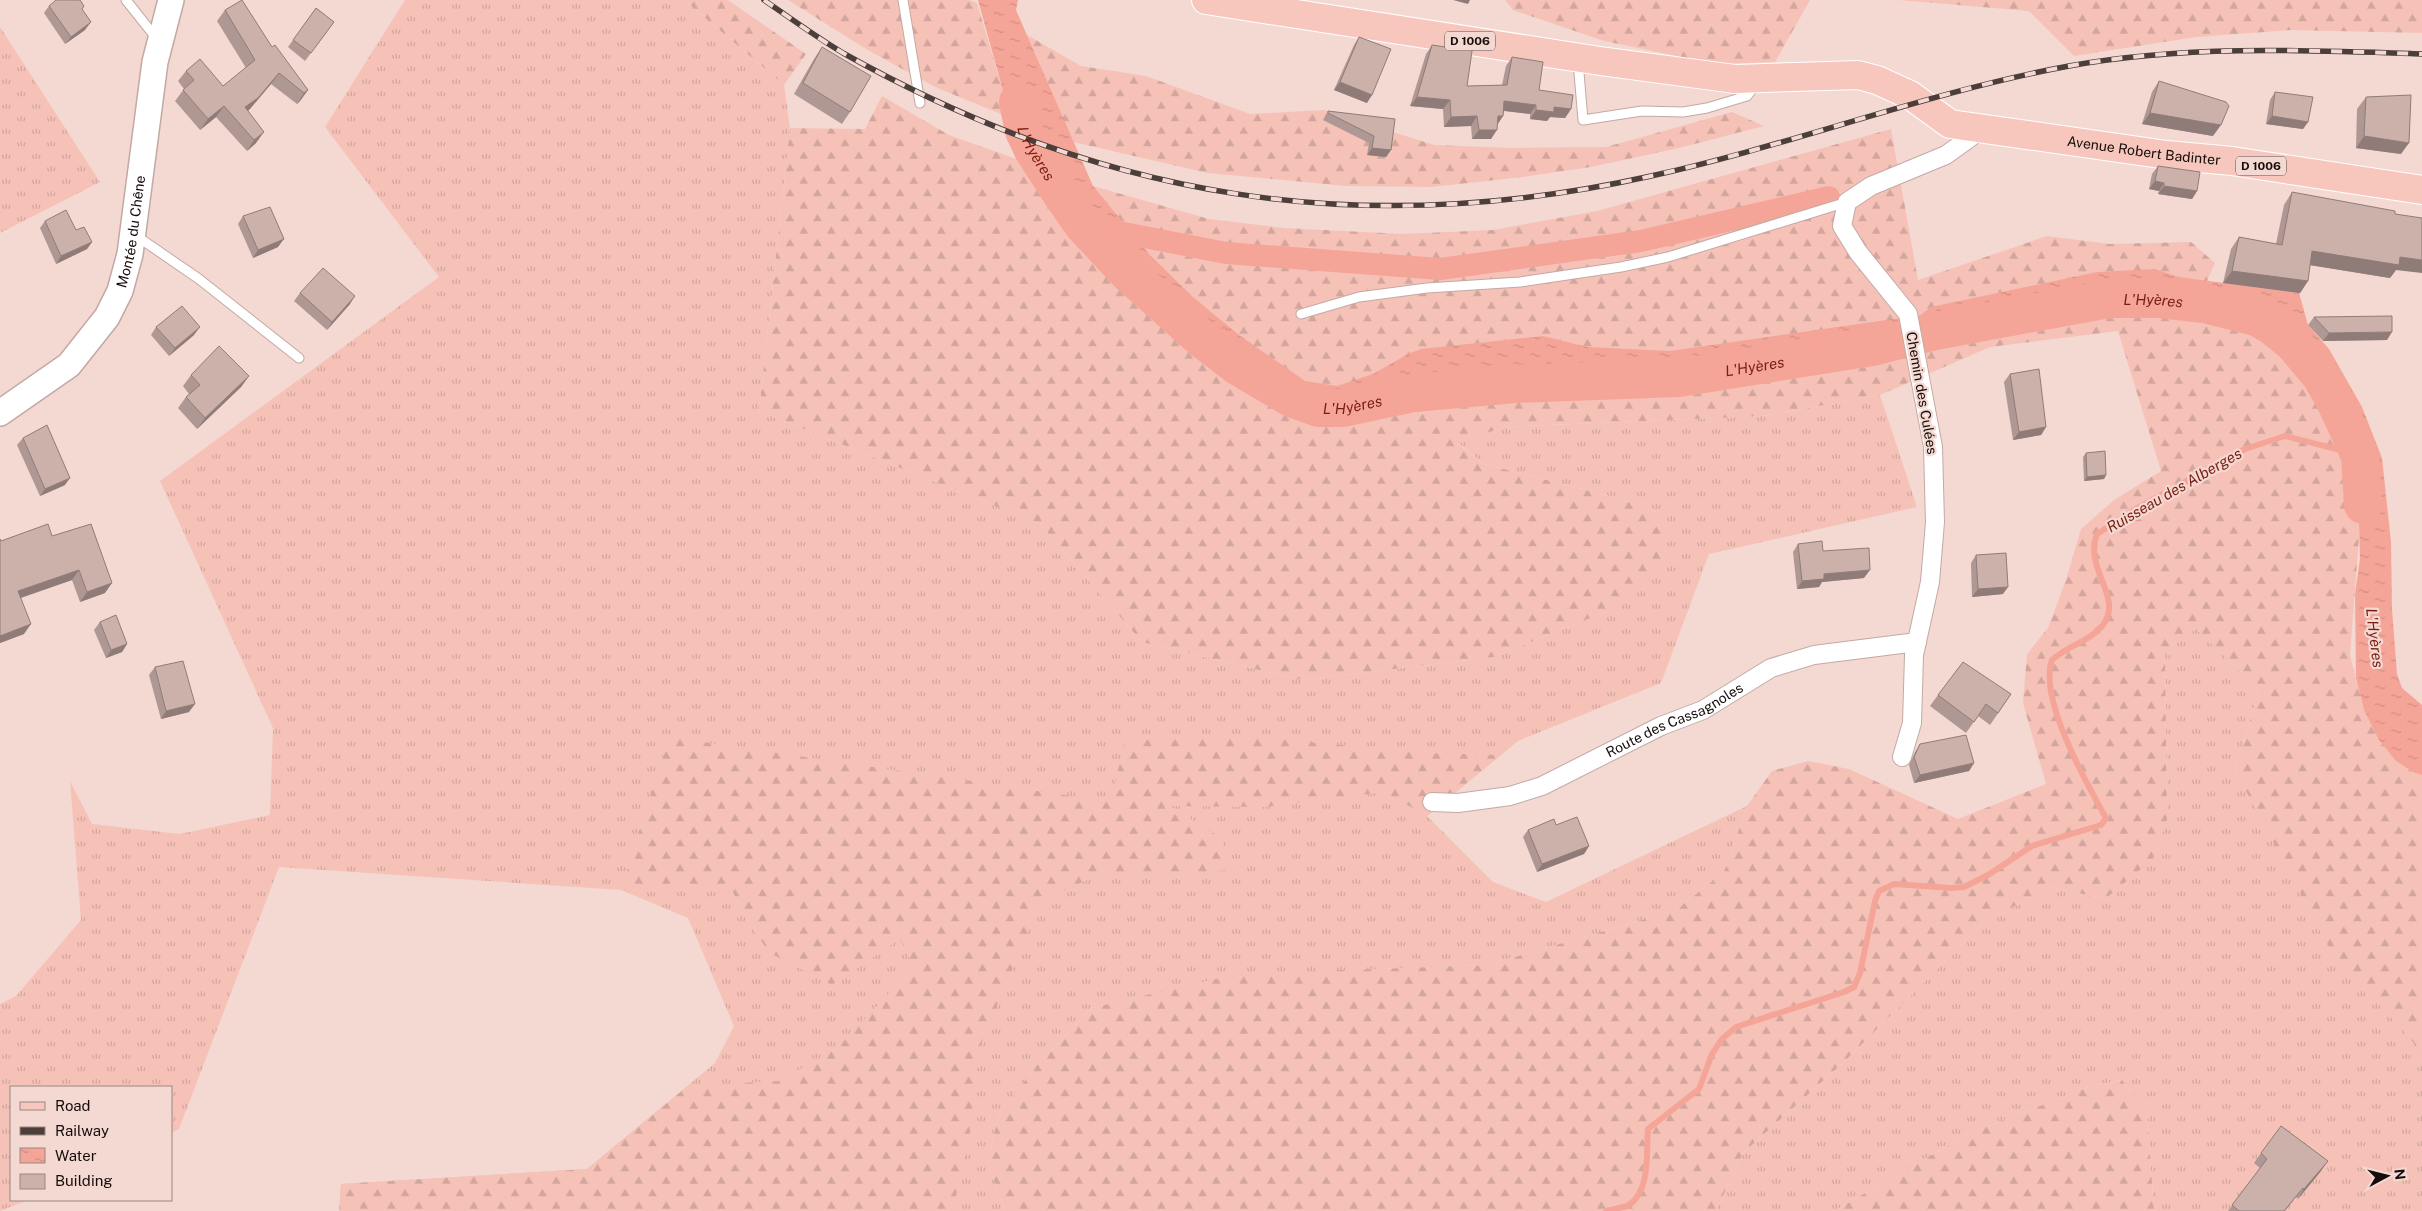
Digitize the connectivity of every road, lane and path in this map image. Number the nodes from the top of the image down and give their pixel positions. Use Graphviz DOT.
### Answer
graph roads {
  1 [pos="126,0"];
  2 [pos="171,0"];
  3 [pos="903,0"];
  4 [pos="1206,0"];
  5 [pos="160,42"];
  6 [pos="1578,58"];
  7 [pos="1748,78"];
  8 [pos="920,103"];
  9 [pos="1982,129"];
  10 [pos="2422,190"];
  11 [pos="1847,202"];
  12 [pos="133,234"];
  13 [pos="1301,314"];
  14 [pos="299,358"];
  15 [pos="0,413"];
  16 [pos="1917,642"];
  17 [pos="1902,757"];
  18 [pos="1432,802"];
  1 -- 5 [label="lane"];
  2 -- 5 [label="street, Montée du Chêne"];
  3 -- 8 [label="lane"];
  4 -- 6 [label="main road, D 1006"];
  5 -- 12 [label="street, Montée du Chêne"];
  6 -- 7 [label="main road, D 1006"];
  6 -- 7 [label="lane"];
  7 -- 9 [label="main road, D 1006"];
  9 -- 10 [label="main road, Avenue Robert Badinter / D 1006"];
  9 -- 11 [label="street"];
  11 -- 13 [label="lane"];
  11 -- 16 [label="street, Chemin des Culées"];
  12 -- 14 [label="lane"];
  12 -- 15 [label="street, Montée du Chêne"];
  16 -- 17 [label="street, Chemin des Culées"];
  16 -- 18 [label="street, Route des Cassagnoles"];
}
